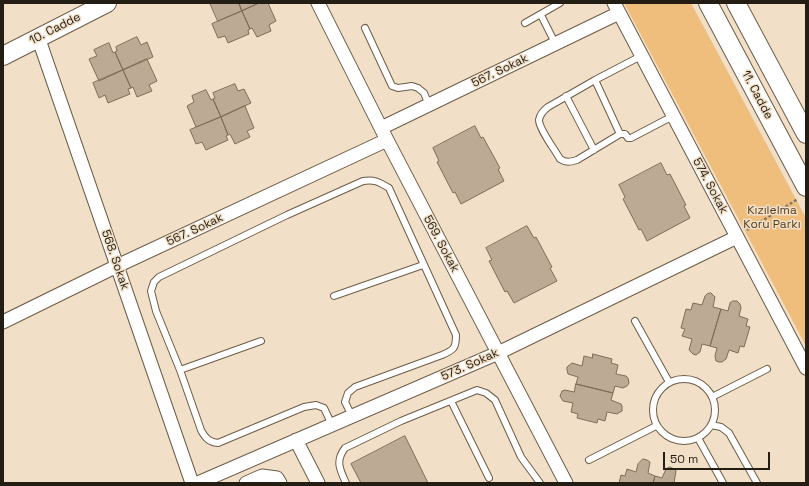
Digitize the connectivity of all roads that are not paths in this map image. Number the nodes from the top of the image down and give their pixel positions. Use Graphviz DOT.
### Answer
graph roads {
  1 [pos="107,3"];
  2 [pos="318,3"];
  3 [pos="560,3"];
  4 [pos="708,3"];
  5 [pos="736,3"];
  6 [pos="616,8"];
  7 [pos="541,15"];
  8 [pos="525,23"];
  9 [pos="365,28"];
  10 [pos="38,38"];
  11 [pos="555,43"];
  12 [pos="3,56"];
  13 [pos="641,56"];
  14 [pos="595,80"];
  15 [pos="566,96"];
  16 [pos="429,105"];
  17 [pos="673,116"];
  18 [pos="384,134"];
  19 [pos="620,134"];
  20 [pos="806,134"];
  21 [pos="594,150"];
  22 [pos="803,192"];
  23 [pos="737,237"];
  24 [pos="423,265"];
  25 [pos="117,266"];
  26 [pos="334,296"];
  27 [pos="635,321"];
  28 [pos="3,322"];
  29 [pos="261,341"];
  30 [pos="498,353"];
  31 [pos="806,368"];
  32 [pos="767,369"];
  33 [pos="180,370"];
  34 [pos="669,382"];
  35 [pos="712,397"];
  36 [pos="451,401"];
  37 [pos="352,416"];
  38 [pos="332,425"];
  39 [pos="711,425"];
  40 [pos="656,426"];
  41 [pos="698,438"];
  42 [pos="296,440"];
  43 [pos="589,460"];
  44 [pos="489,478"];
  45 [pos="192,483"];
  46 [pos="198,483"];
  47 [pos="246,483"];
  48 [pos="280,483"];
  49 [pos="318,483"];
  50 [pos="346,483"];
  51 [pos="540,483"];
  52 [pos="566,483"];
  53 [pos="723,483"];
  54 [pos="757,483"];
  1 -- 10 [label="main road, 10. Cadde"];
  2 -- 18 [label="street, 569. Sokak"];
  3 -- 7 [label="lane"];
  4 -- 22 [label="main road, 11. Cadde"];
  5 -- 20 [label="main road, 11. Cadde"];
  6 -- 11 [label="street, 567. Sokak"];
  6 -- 13 [label="street, 574. Sokak"];
  7 -- 8 [label="lane"];
  7 -- 11 [label="lane"];
  9 -- 16 [label="lane"];
  10 -- 12 [label="main road, 10. Cadde"];
  10 -- 25 [label="street, 568. Sokak"];
  11 -- 16 [label="street, 567. Sokak"];
  13 -- 14 [label="lane"];
  13 -- 17 [label="street, 574. Sokak"];
  14 -- 15 [label="lane"];
  14 -- 19 [label="lane"];
  15 -- 21 [label="lane"];
  15 -- 21 [label="lane"];
  16 -- 18 [label="street, 567. Sokak"];
  17 -- 19 [label="lane"];
  17 -- 23 [label="street, 574. Sokak"];
  18 -- 25 [label="street, 567. Sokak"];
  18 -- 30 [label="street, 569. Sokak"];
  19 -- 21 [label="lane"];
  23 -- 30 [label="street, 573. Sokak"];
  23 -- 31 [label="street, 574. Sokak"];
  24 -- 26 [label="lane"];
  24 -- 33 [label="lane"];
  24 -- 37 [label="lane"];
  25 -- 28 [label="street, 567. Sokak"];
  25 -- 45 [label="street, 568. Sokak"];
  27 -- 34 [label="lane"];
  29 -- 33 [label="lane"];
  30 -- 37 [label="street, 573. Sokak"];
  30 -- 52 [label="street, 569. Sokak"];
  32 -- 35 [label="lane"];
  33 -- 38 [label="lane"];
  34 -- 35 [label="lane"];
  34 -- 40 [label="lane"];
  35 -- 39 [label="lane"];
  36 -- 44 [label="lane"];
  36 -- 50 [label="lane"];
  36 -- 51 [label="lane"];
  37 -- 38 [label="street, 573. Sokak"];
  38 -- 42 [label="street, 573. Sokak"];
  39 -- 41 [label="lane"];
  39 -- 54 [label="lane"];
  40 -- 41 [label="lane"];
  40 -- 43 [label="lane"];
  41 -- 53 [label="lane"];
  42 -- 46 [label="street, 573. Sokak"];
  42 -- 49 [label="street"];
  47 -- 48 [label="street"];
}
